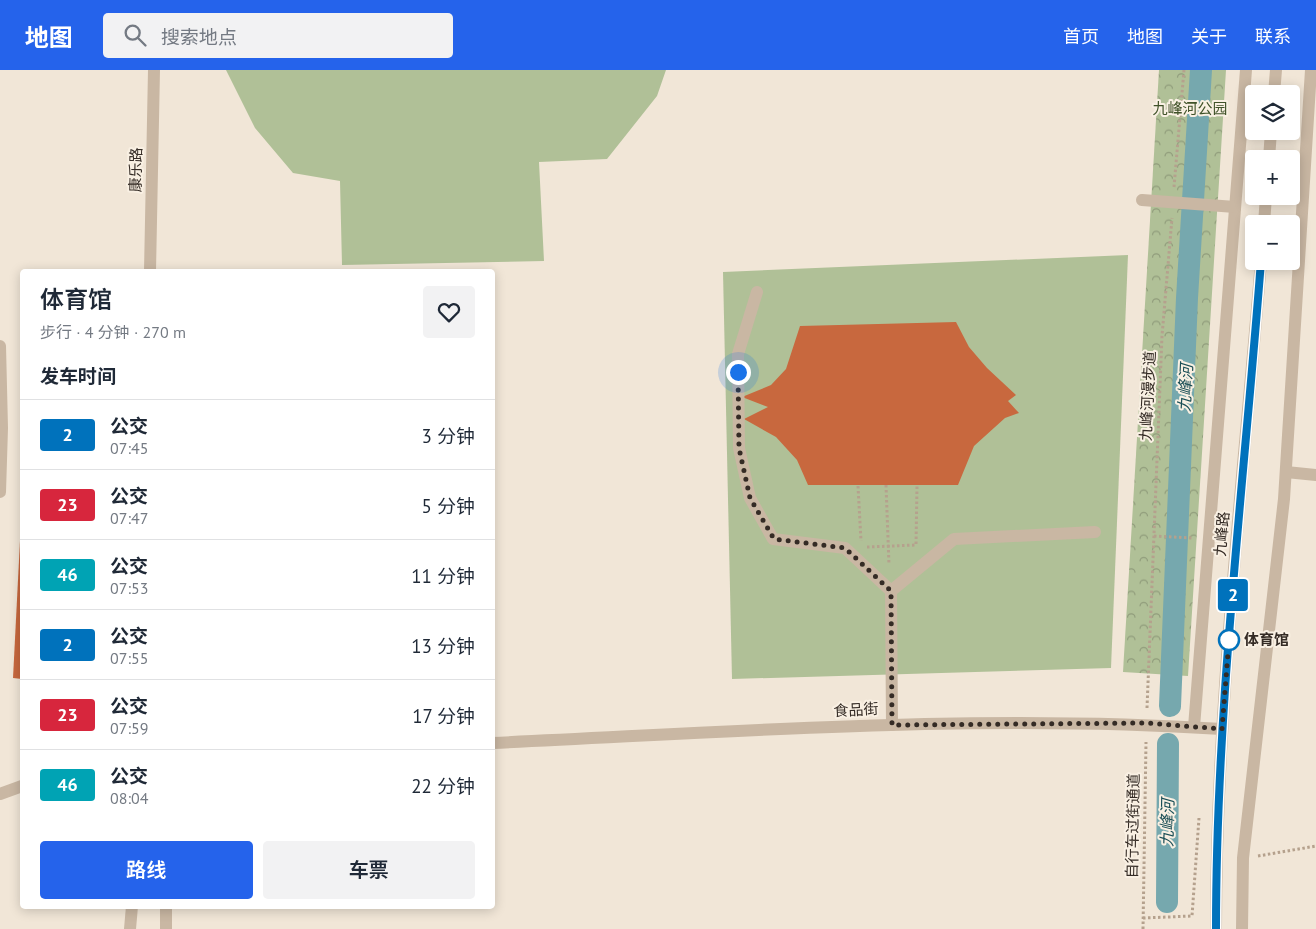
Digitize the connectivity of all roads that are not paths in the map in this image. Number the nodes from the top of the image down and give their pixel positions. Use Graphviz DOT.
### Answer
graph roads {
  1 [pos="154,70"];
  2 [pos="1246,70"];
  3 [pos="1276,70"];
  4 [pos="1311,70"];
  5 [pos="1275,85"];
  6 [pos="1142,200"];
  7 [pos="1235,207"];
  8 [pos="150,269"];
  9 [pos="1260,270"];
  10 [pos="756,292"];
  11 [pos="0,346"];
  12 [pos="1286,472"];
  13 [pos="1316,475"];
  14 [pos="0,492"];
  15 [pos="1095,532"];
  16 [pos="891,591"];
  17 [pos="892,725"];
  18 [pos="1194,727"];
  19 [pos="1222,729"];
  20 [pos="495,743"];
  21 [pos="20,787"];
  22 [pos="0,794"];
  23 [pos="132,909"];
  24 [pos="166,909"];
  25 [pos="130,929"];
  26 [pos="166,929"];
  27 [pos="1216,929"];
  28 [pos="1242,929"];
  1 -- 8 [label="street, 康乐路"];
  2 -- 7 [label="street"];
  3 -- 5 [label="street"];
  4 -- 12 [label="street"];
  6 -- 7 [label="street"];
  7 -- 18 [label="street"];
  9 -- 19 [label="street, 九峰路"];
  10 -- 16 [label="street"];
  11 -- 14 [label="street"];
  12 -- 13 [label="street"];
  12 -- 28 [label="street"];
  15 -- 16 [label="street"];
  16 -- 17 [label="street"];
  17 -- 18 [label="street, 食品街"];
  17 -- 20 [label="street, 食品街"];
  18 -- 19 [label="street, 食品街"];
  19 -- 27 [label="street, 九峰路"];
  21 -- 22 [label="street"];
  23 -- 25 [label="street"];
  24 -- 26 [label="street"];
}
